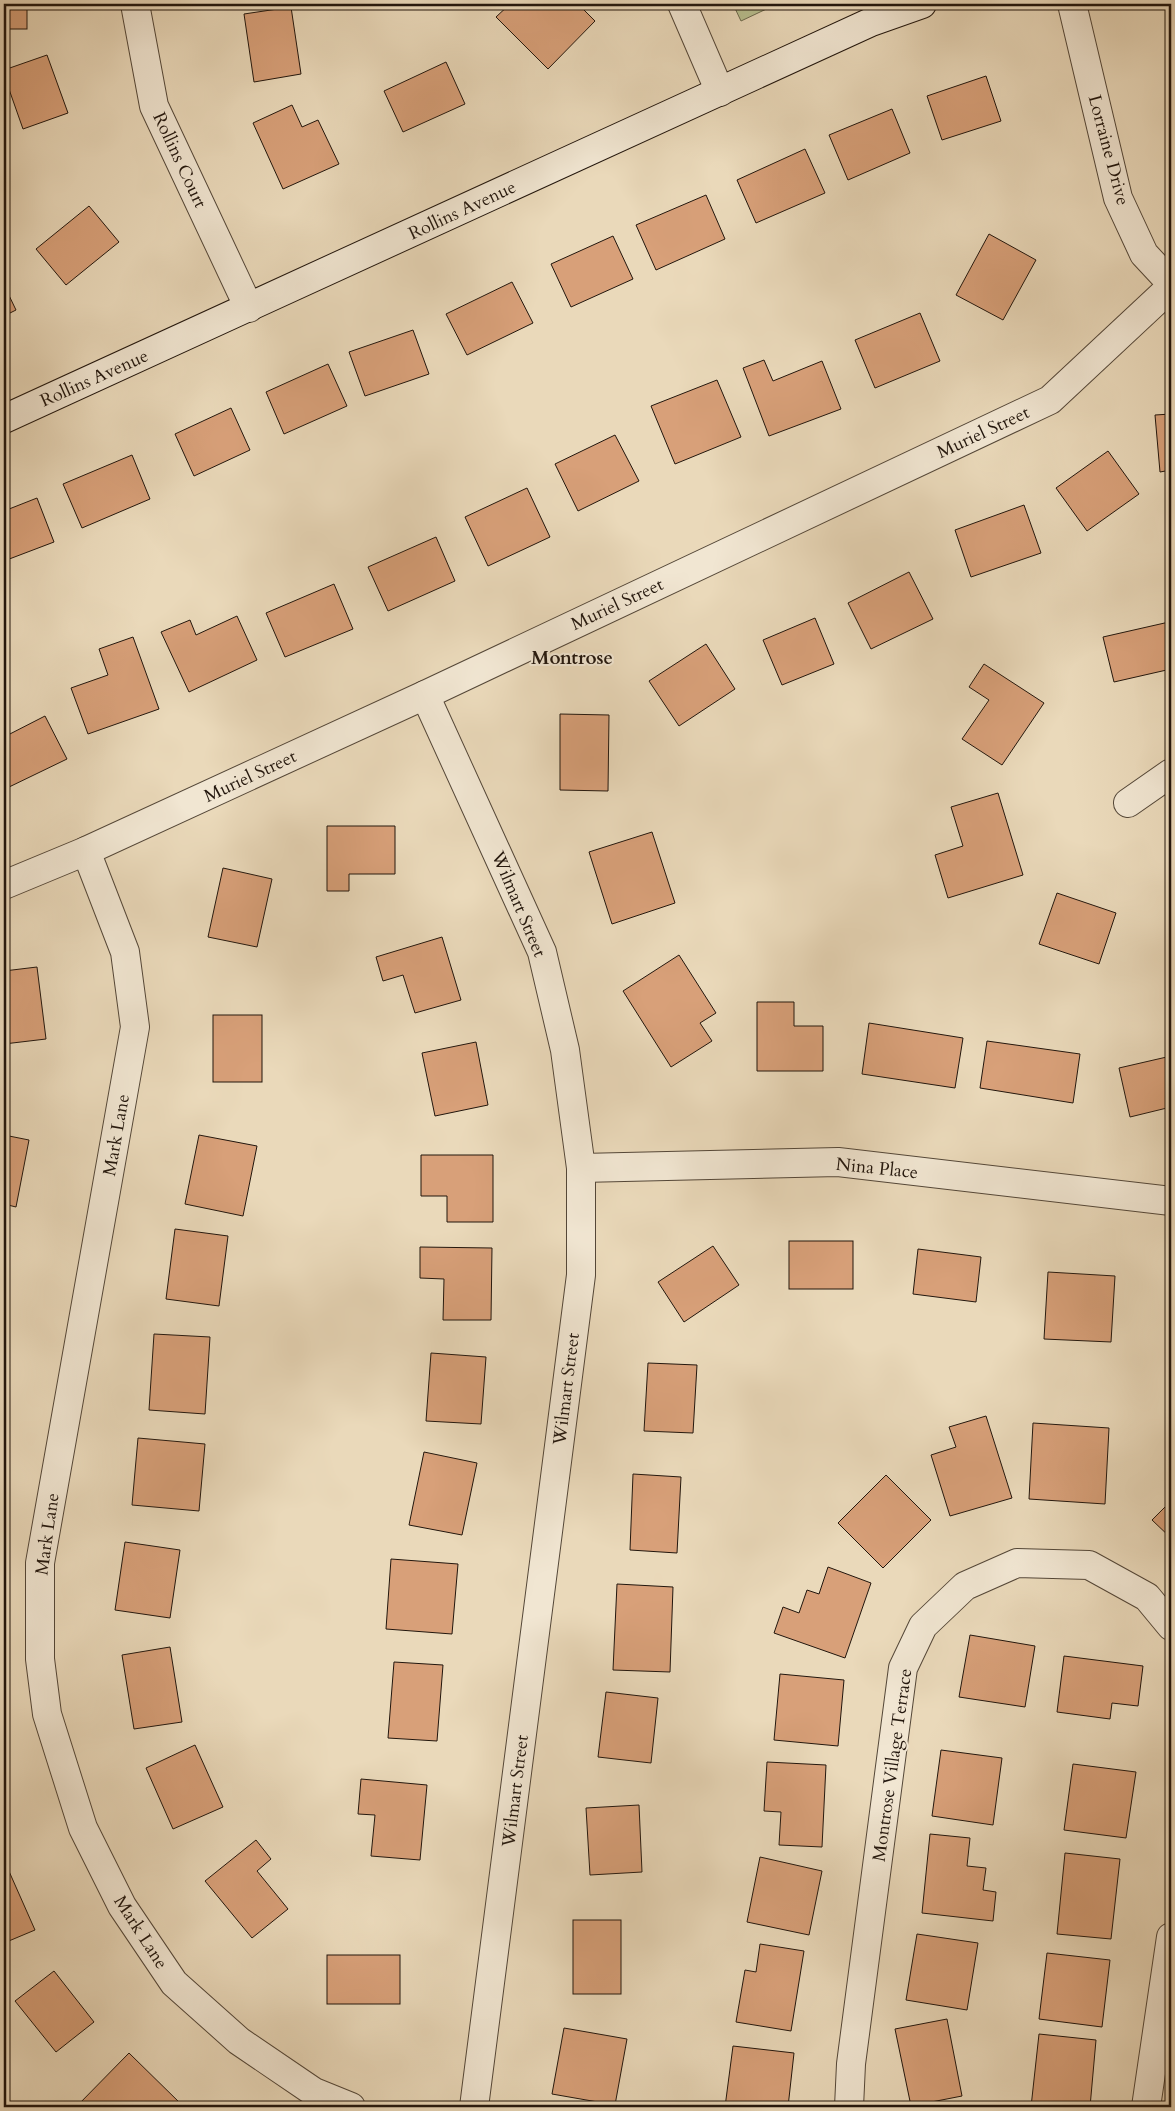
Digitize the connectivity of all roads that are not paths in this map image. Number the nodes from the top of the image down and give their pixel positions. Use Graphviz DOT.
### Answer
graph roads {
  1 [pos="135,4"];
  2 [pos="682,4"];
  3 [pos="922,4"];
  4 [pos="1072,4"];
  5 [pos="720,92"];
  6 [pos="1171,283"];
  7 [pos="1171,287"];
  8 [pos="249,308"];
  9 [pos="4,419"];
  10 [pos="425,695"];
  11 [pos="1171,773"];
  12 [pos="1128,803"];
  13 [pos="86,851"];
  14 [pos="4,885"];
  15 [pos="581,1168"];
  16 [pos="1171,1201"];
  17 [pos="1171,1626"];
  18 [pos="1171,1937"];
  19 [pos="352,2107"];
  20 [pos="474,2107"];
  21 [pos="849,2107"];
  22 [pos="1146,2107"];
  1 -- 8 [label="street, Rollins Court"];
  2 -- 5 [label="street"];
  3 -- 5 [label="street, Rollins Avenue"];
  4 -- 6 [label="street, Lorraine Drive"];
  5 -- 8 [label="street, Rollins Avenue"];
  7 -- 10 [label="street, Muriel Street"];
  8 -- 9 [label="street, Rollins Avenue"];
  10 -- 13 [label="street, Muriel Street"];
  10 -- 15 [label="street, Wilmart Street"];
  11 -- 12 [label="street"];
  13 -- 14 [label="street, Muriel Street"];
  13 -- 19 [label="street, Mark Lane"];
  15 -- 16 [label="street, Nina Place"];
  15 -- 20 [label="street, Wilmart Street"];
  17 -- 21 [label="street, Montrose Village Terrace"];
  18 -- 22 [label="street"];
}
